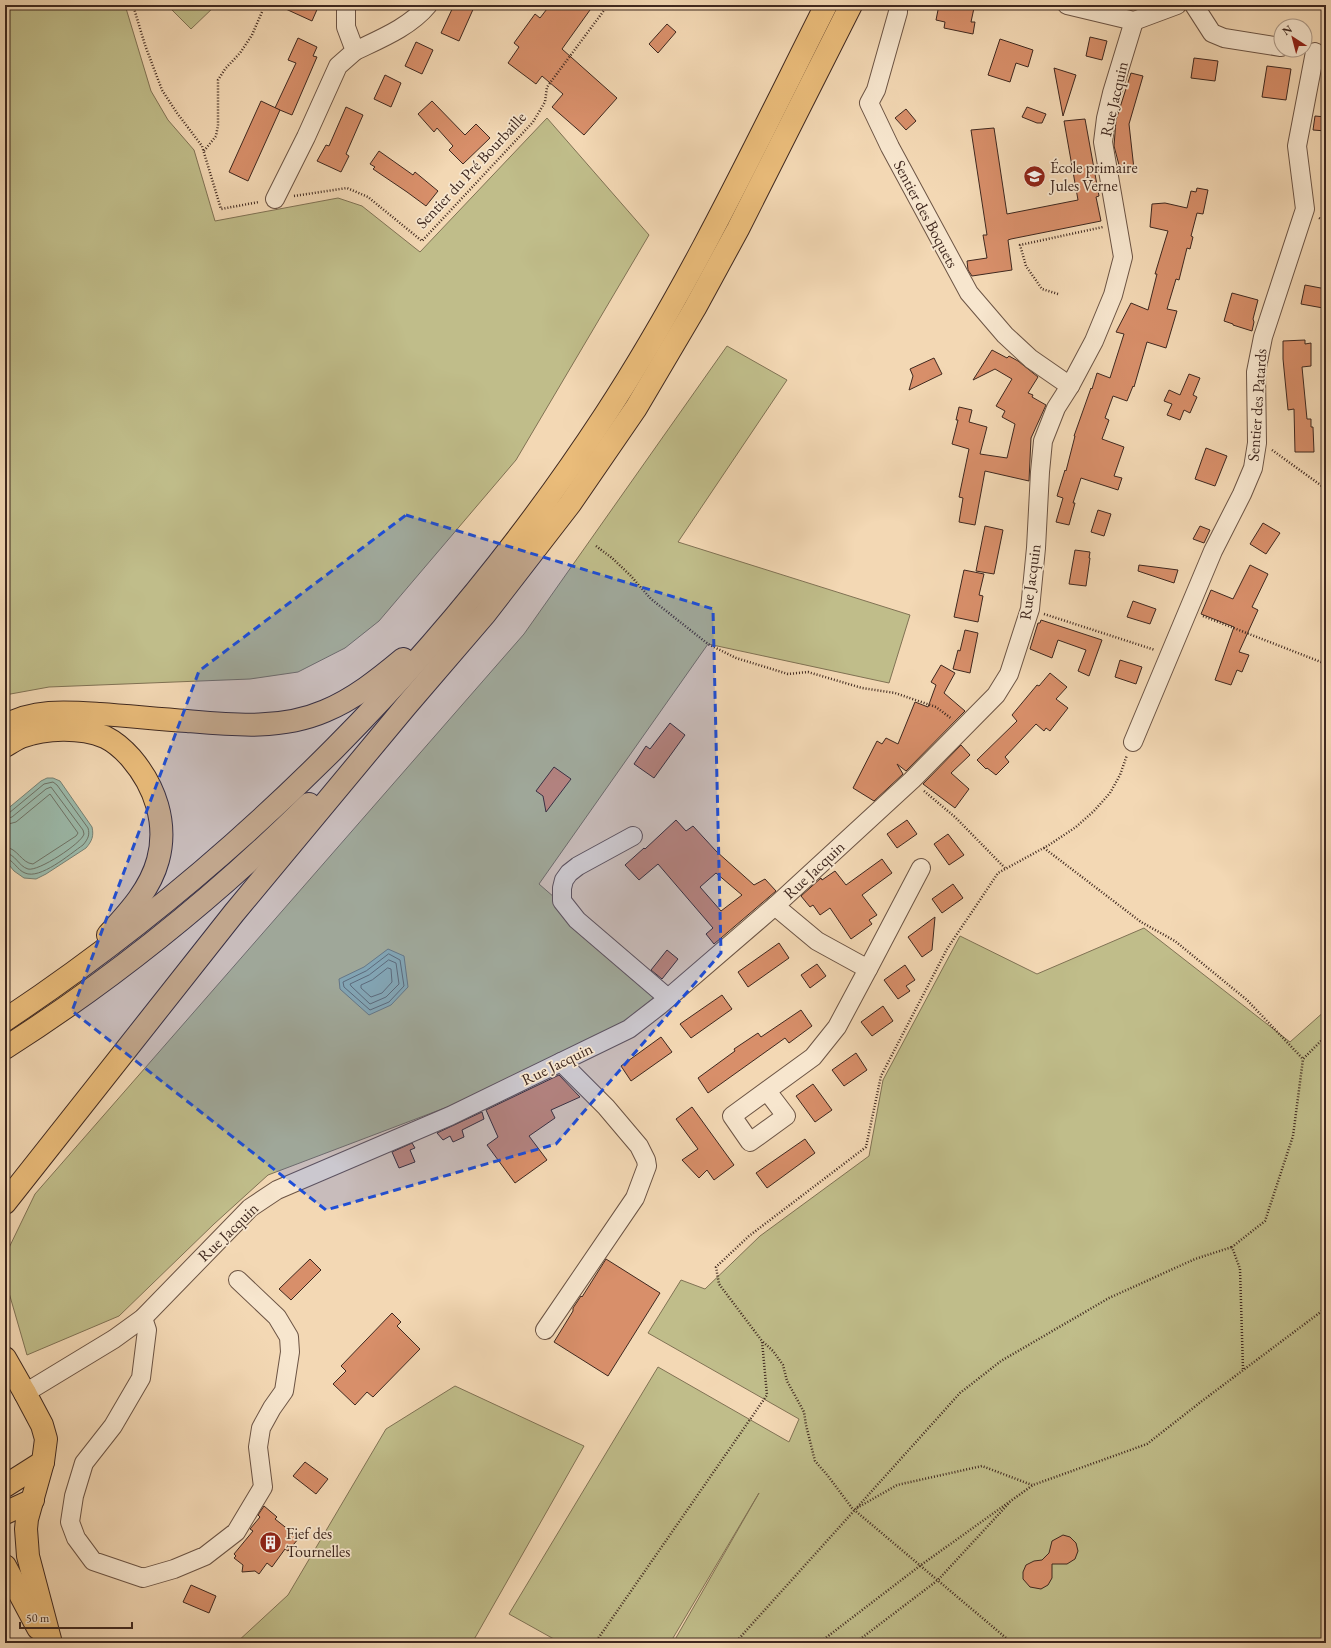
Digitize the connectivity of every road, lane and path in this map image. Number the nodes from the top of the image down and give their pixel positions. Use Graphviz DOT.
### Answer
graph roads {
  1 [pos="133,5"];
  2 [pos="262,5"];
  3 [pos="346,5"];
  4 [pos="428,5"];
  5 [pos="608,5"];
  6 [pos="826,5"];
  7 [pos="852,5"];
  8 [pos="898,5"];
  9 [pos="1067,5"];
  10 [pos="1177,5"];
  11 [pos="1194,5"];
  12 [pos="1134,21"];
  13 [pos="1273,46"];
  14 [pos="355,51"];
  15 [pos="1314,52"];
  16 [pos="204,151"];
  17 [pos="275,199"];
  18 [pos="1118,225"];
  19 [pos="1058,294"];
  20 [pos="1070,386"];
  21 [pos="1257,443"];
  22 [pos="1326,489"];
  23 [pos="596,546"];
  24 [pos="471,596"];
  25 [pos="1030,609"];
  26 [pos="1188,610"];
  27 [pos="1169,654"];
  28 [pos="1326,664"];
  29 [pos="406,706"];
  30 [pos="5,726"];
  31 [pos="965,728"];
  32 [pos="1133,742"];
  33 [pos="5,746"];
  34 [pos="912,780"];
  35 [pos="633,836"];
  36 [pos="1044,848"];
  37 [pos="921,868"];
  38 [pos="1005,868"];
  39 [pos="775,906"];
  40 [pos="868,968"];
  41 [pos="59,984"];
  42 [pos="668,998"];
  43 [pos="5,1020"];
  44 [pos="1326,1036"];
  45 [pos="5,1048"];
  46 [pos="1303,1059"];
  47 [pos="561,1062"];
  48 [pos="767,1091"];
  49 [pos="5,1204"];
  50 [pos="1232,1246"];
  51 [pos="238,1280"];
  52 [pos="1326,1308"];
  53 [pos="143,1318"];
  54 [pos="545,1330"];
  55 [pos="1326,1335"];
  56 [pos="1326,1340"];
  57 [pos="762,1341"];
  58 [pos="5,1358"];
  59 [pos="1243,1370"];
  60 [pos="25,1394"];
  61 [pos="43,1462"];
  62 [pos="1033,1485"];
  63 [pos="5,1486"];
  64 [pos="1015,1498"];
  65 [pos="33,1500"];
  66 [pos="855,1510"];
  67 [pos="5,1513"];
  68 [pos="921,1565"];
  69 [pos="5,1566"];
  70 [pos="938,1580"];
  71 [pos="46,1643"];
  72 [pos="51,1643"];
  73 [pos="595,1643"];
  74 [pos="735,1643"];
  75 [pos="819,1643"];
  76 [pos="855,1643"];
  77 [pos="1012,1643"];
  1 -- 16 [label="path, Sentier du Pré Bourbaille"];
  2 -- 16 [label="path"];
  3 -- 14 [label="street"];
  4 -- 14 [label="street"];
  5 -- 17 [label="path, Sentier du Pré Bourbaille"];
  6 -- 24 [label="main road"];
  7 -- 29 [label="main road"];
  8 -- 20 [label="street, Sentier des Boquets"];
  9 -- 12 [label="street"];
  10 -- 12 [label="street"];
  11 -- 13 [label="street"];
  12 -- 18 [label="street, Rue Jacquin"];
  14 -- 17 [label="street"];
  15 -- 21 [label="street, Sentier des Patards"];
  16 -- 17 [label="path, Sentier du Pré Bourbaille"];
  18 -- 19 [label="path"];
  18 -- 20 [label="street, Rue Jacquin"];
  20 -- 25 [label="street, Rue Jacquin"];
  21 -- 22 [label="path"];
  21 -- 26 [label="street, Sentier des Patards"];
  23 -- 31 [label="path"];
  24 -- 30 [label="main road"];
  24 -- 41 [label="main road"];
  25 -- 27 [label="path"];
  25 -- 31 [label="street, Rue Jacquin"];
  26 -- 27 [label="street, Sentier des Patards"];
  26 -- 28 [label="path"];
  27 -- 32 [label="street, Sentier des Patards"];
  29 -- 45 [label="main road"];
  29 -- 49 [label="main road"];
  31 -- 34 [label="street, Rue Jacquin"];
  32 -- 36 [label="path"];
  33 -- 41 [label="main road"];
  34 -- 38 [label="path"];
  34 -- 39 [label="street, Rue Jacquin"];
  35 -- 42 [label="street"];
  36 -- 38 [label="path"];
  36 -- 46 [label="path"];
  37 -- 40 [label="street"];
  38 -- 57 [label="path"];
  39 -- 40 [label="street"];
  39 -- 42 [label="street, Rue Jacquin"];
  40 -- 48 [label="street"];
  41 -- 43 [label="main road"];
  42 -- 47 [label="street, Rue Jacquin"];
  44 -- 46 [label="path"];
  46 -- 50 [label="path"];
  47 -- 53 [label="street, Rue Jacquin"];
  47 -- 54 [label="street"];
  50 -- 59 [label="path"];
  50 -- 66 [label="path"];
  51 -- 53 [label="street"];
  52 -- 59 [label="path"];
  53 -- 60 [label="street, Rue Jacquin"];
  55 -- 56 [label="path"];
  57 -- 66 [label="path"];
  57 -- 73 [label="path"];
  58 -- 60 [label="main road"];
  59 -- 62 [label="path"];
  60 -- 61 [label="main road"];
  61 -- 63 [label="main road"];
  61 -- 65 [label="main road"];
  62 -- 64 [label="path"];
  62 -- 66 [label="path"];
  64 -- 68 [label="path"];
  64 -- 70 [label="path"];
  65 -- 67 [label="main road"];
  65 -- 72 [label="main road"];
  66 -- 68 [label="path"];
  66 -- 74 [label="path"];
  68 -- 70 [label="path"];
  68 -- 75 [label="path"];
  69 -- 71 [label="main road"];
  70 -- 76 [label="path"];
  70 -- 77 [label="path"];
}
